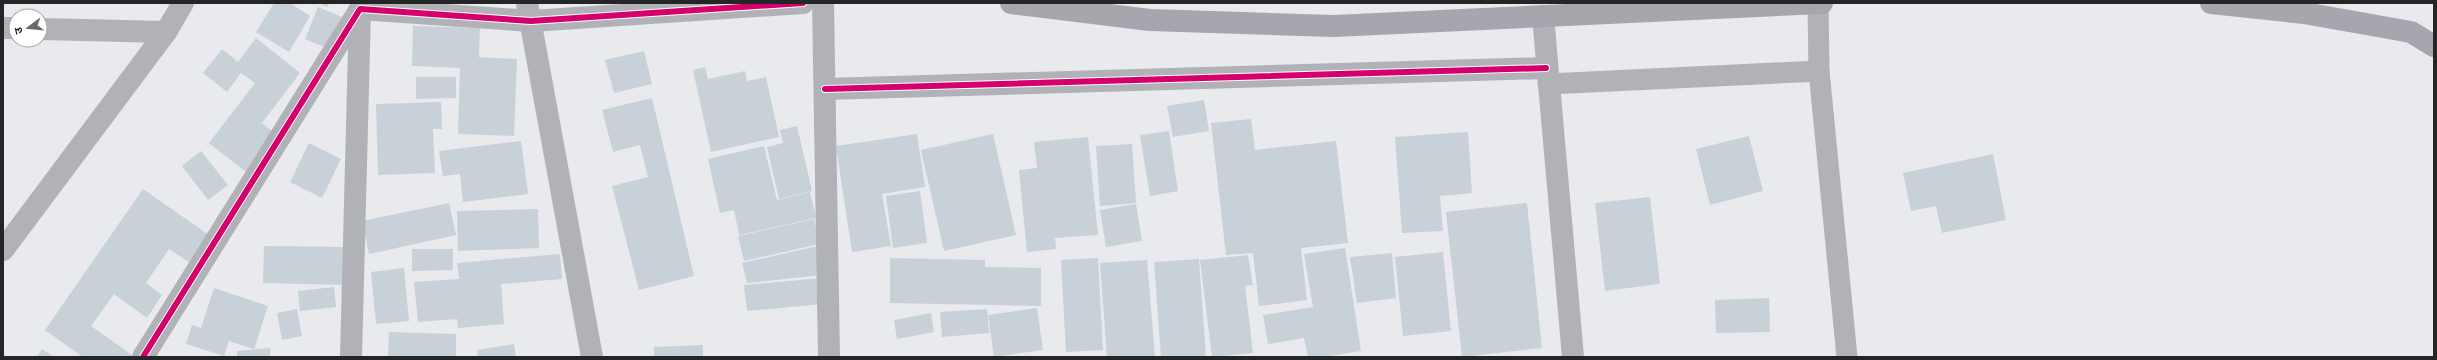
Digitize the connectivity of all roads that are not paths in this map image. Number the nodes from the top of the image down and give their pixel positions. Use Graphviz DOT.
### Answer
graph roads {
  1 [pos="183,3"];
  2 [pos="803,3"];
  3 [pos="823,3"];
  4 [pos="1011,3"];
  5 [pos="1818,3"];
  6 [pos="1822,3"];
  7 [pos="2211,3"];
  8 [pos="360,9"];
  9 [pos="529,12"];
  10 [pos="1543,16"];
  11 [pos="48,29"];
  12 [pos="166,32"];
  13 [pos="2434,46"];
  14 [pos="1819,71"];
  15 [pos="1547,76"];
  16 [pos="825,89"];
  17 [pos="3,250"];
  18 [pos="144,357"];
  19 [pos="351,357"];
  20 [pos="592,357"];
  21 [pos="829,357"];
  22 [pos="1573,357"];
  23 [pos="1847,357"];
  1 -- 12 [label="street"];
  2 -- 9 [label="street"];
  3 -- 16 [label="street"];
  4 -- 10 [label="main road"];
  5 -- 6 [label="main road"];
  5 -- 10 [label="main road"];
  5 -- 14 [label="lane"];
  7 -- 13 [label="main road"];
  8 -- 9 [label="street"];
  8 -- 18 [label="street"];
  8 -- 19 [label="street"];
  9 -- 20 [label="street"];
  10 -- 15 [label="street"];
  11 -- 12 [label="street"];
  12 -- 17 [label="street"];
  14 -- 15 [label="lane"];
  14 -- 23 [label="lane"];
  15 -- 16 [label="street"];
  15 -- 22 [label="street"];
  16 -- 21 [label="street"];
}
